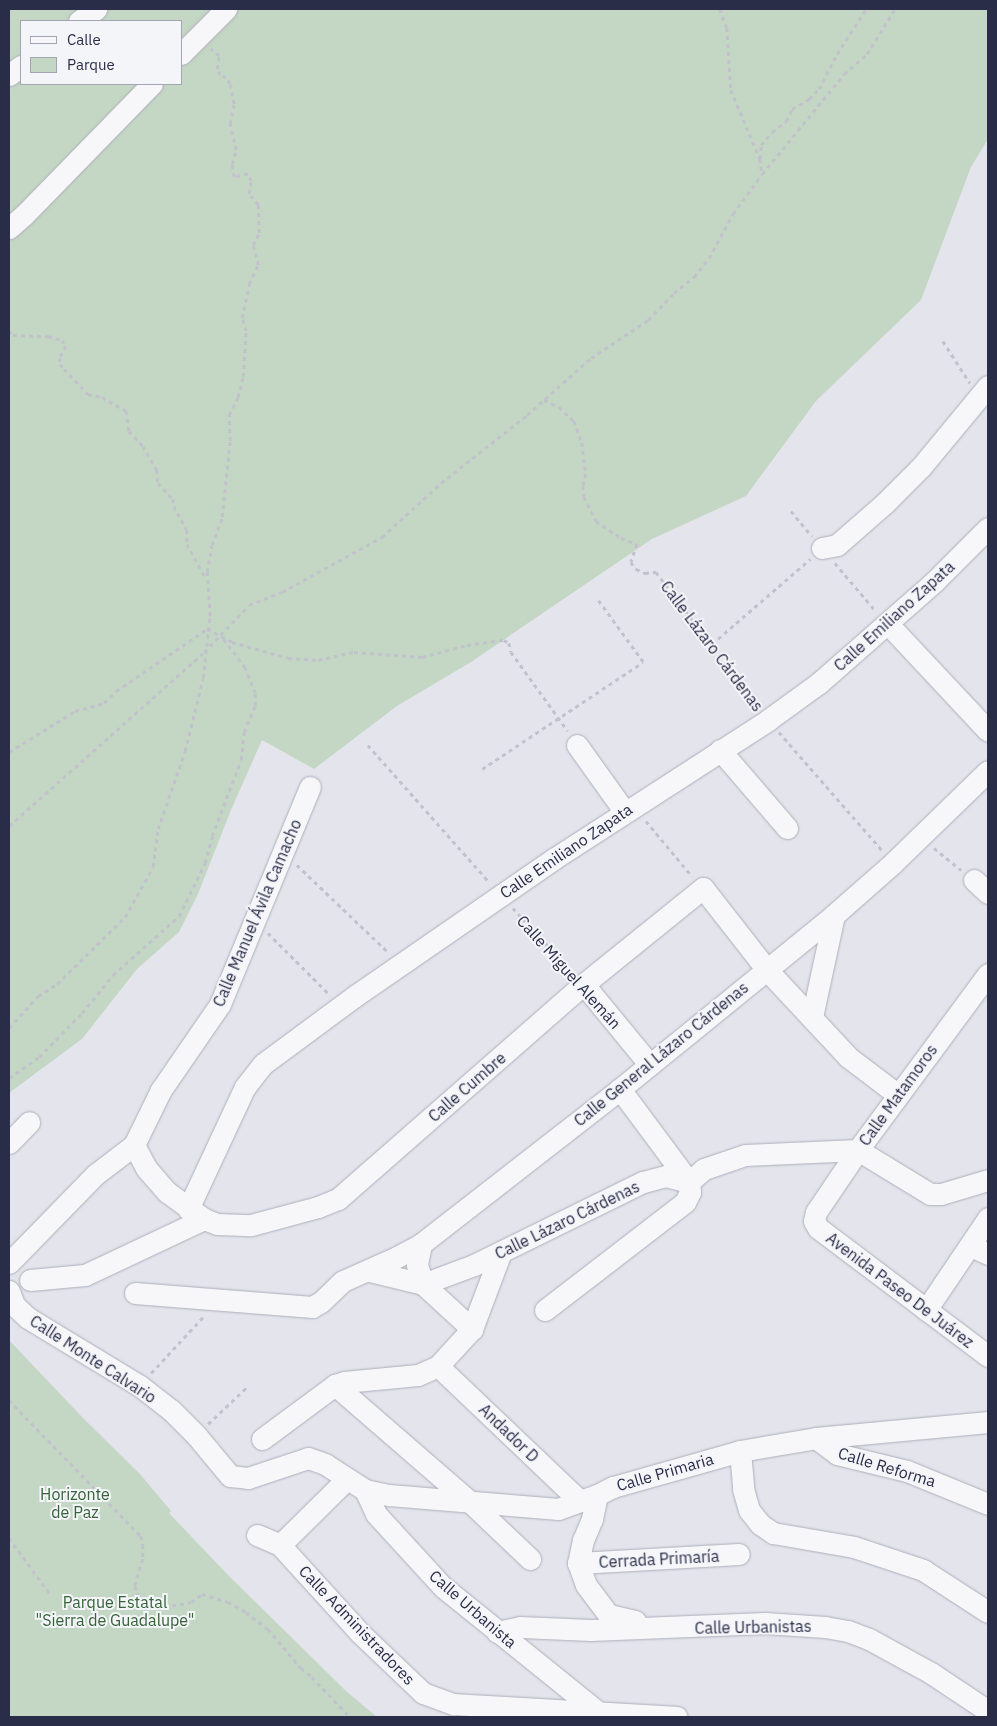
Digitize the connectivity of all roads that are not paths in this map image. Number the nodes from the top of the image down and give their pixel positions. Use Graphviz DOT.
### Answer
graph roads {
  1 [pos="96,9"];
  2 [pos="226,9"];
  3 [pos="80,20"];
  4 [pos="186,49"];
  5 [pos="20,67"];
  6 [pos="9,75"];
  7 [pos="151,85"];
  8 [pos="9,228"];
  9 [pos="984,391"];
  10 [pos="988,528"];
  11 [pos="822,548"];
  12 [pos="888,624"];
  13 [pos="988,731"];
  14 [pos="577,744"];
  15 [pos="720,750"];
  16 [pos="988,771"];
  17 [pos="310,787"];
  18 [pos="628,808"];
  19 [pos="787,828"];
  20 [pos="834,915"];
  21 [pos="767,970"];
  22 [pos="988,974"];
  23 [pos="587,988"];
  24 [pos="812,1017"];
  25 [pos="650,1065"];
  26 [pos="620,1089"];
  27 [pos="897,1094"];
  28 [pos="28,1122"];
  29 [pos="9,1143"];
  30 [pos="134,1145"];
  31 [pos="858,1150"];
  32 [pos="988,1180"];
  33 [pos="689,1182"];
  34 [pos="196,1214"];
  35 [pos="988,1218"];
  36 [pos="814,1221"];
  37 [pos="421,1244"];
  38 [pos="980,1250"];
  39 [pos="501,1252"];
  40 [pos="9,1263"];
  41 [pos="370,1271"];
  42 [pos="30,1280"];
  43 [pos="423,1284"];
  44 [pos="9,1291"];
  45 [pos="135,1293"];
  46 [pos="545,1310"];
  47 [pos="926,1310"];
  48 [pos="472,1329"];
  49 [pos="988,1356"];
  50 [pos="438,1366"];
  51 [pos="335,1385"];
  52 [pos="988,1422"];
  53 [pos="816,1438"];
  54 [pos="262,1439"];
  55 [pos="740,1451"];
  56 [pos="248,1478"];
  57 [pos="356,1485"];
  58 [pos="589,1498"];
  59 [pos="470,1502"];
  60 [pos="988,1504"];
  61 [pos="257,1535"];
  62 [pos="280,1545"];
  63 [pos="739,1554"];
  64 [pos="530,1559"];
  65 [pos="578,1563"];
  66 [pos="988,1612"];
  67 [pos="659,1629"];
  68 [pos="497,1632"];
  69 [pos="988,1711"];
  70 [pos="598,1712"];
  71 [pos="677,1717"];
  1 -- 3 [label="street"];
  2 -- 4 [label="street"];
  5 -- 6 [label="street"];
  7 -- 8 [label="street"];
  9 -- 11 [label="street"];
  10 -- 12 [label="street, Calle Emiliano Zapata"];
  12 -- 13 [label="street"];
  12 -- 15 [label="street, Calle Emiliano Zapata"];
  14 -- 18 [label="street"];
  15 -- 18 [label="street, Calle Emiliano Zapata"];
  15 -- 19 [label="street"];
  16 -- 20 [label="street, Calle General Lázaro Cárdenas"];
  17 -- 30 [label="street, Calle Manuel Ávila Camacho"];
  18 -- 34 [label="street, Calle Emiliano Zapata"];
  20 -- 21 [label="street, Calle General Lázaro Cárdenas"];
  20 -- 24 [label="street"];
  21 -- 23 [label="street, Calle Cumbre"];
  21 -- 24 [label="street"];
  21 -- 25 [label="street, Calle General Lázaro Cárdenas"];
  22 -- 27 [label="street, Calle Matamoros"];
  23 -- 25 [label="street, Calle Miguel Alemán"];
  23 -- 34 [label="street, Calle Cumbre"];
  24 -- 27 [label="street"];
  25 -- 26 [label="street, Calle General Lázaro Cárdenas"];
  26 -- 33 [label="street"];
  26 -- 37 [label="street, Calle General Lázaro Cárdenas"];
  27 -- 31 [label="street, Calle Matamoros"];
  28 -- 29 [label="street"];
  30 -- 34 [label="street, Calle Cumbre"];
  30 -- 40 [label="street, Calle Manuel Ávila Camacho"];
  31 -- 32 [label="street"];
  31 -- 33 [label="street"];
  31 -- 36 [label="street, Calle Matamoros"];
  33 -- 39 [label="street, Calle Lázaro Cárdenas"];
  33 -- 46 [label="street"];
  34 -- 42 [label="street"];
  35 -- 38 [label="street"];
  36 -- 47 [label="street, Avenida Paseo De Juárez"];
  37 -- 41 [label="street, Calle General Lázaro Cárdenas"];
  37 -- 43 [label="street"];
  38 -- 47 [label="street"];
  39 -- 43 [label="street, Calle Lázaro Cárdenas"];
  39 -- 48 [label="street"];
  41 -- 43 [label="street"];
  41 -- 45 [label="street, Calle General Lázaro Cárdenas"];
  43 -- 48 [label="street"];
  44 -- 56 [label="street, Calle Monte Calvario"];
  47 -- 49 [label="street, Avenida Paseo De Juárez"];
  48 -- 50 [label="street"];
  50 -- 51 [label="street"];
  50 -- 58 [label="street, Andador D"];
  51 -- 54 [label="street"];
  51 -- 59 [label="street"];
  52 -- 53 [label="street, Calle Primaria"];
  53 -- 55 [label="street, Calle Primaria"];
  53 -- 60 [label="street, Calle Reforma"];
  55 -- 58 [label="street, Calle Primaria"];
  55 -- 66 [label="street"];
  56 -- 57 [label="street, Calle Primaria"];
  57 -- 59 [label="street, Calle Primaria"];
  57 -- 62 [label="street"];
  57 -- 68 [label="street, Calle Urbanista"];
  58 -- 59 [label="street, Calle Primaria"];
  58 -- 65 [label="street"];
  59 -- 64 [label="street"];
  61 -- 62 [label="street"];
  62 -- 70 [label="street, Calle Administradores"];
  63 -- 65 [label="street, Cerrada Primaría"];
  65 -- 67 [label="street"];
  67 -- 68 [label="street, Calle Urbanistas"];
  67 -- 69 [label="street, Calle Urbanistas"];
  68 -- 70 [label="street, Calle Urbanista"];
  70 -- 71 [label="street, Calle Administradores"];
}
